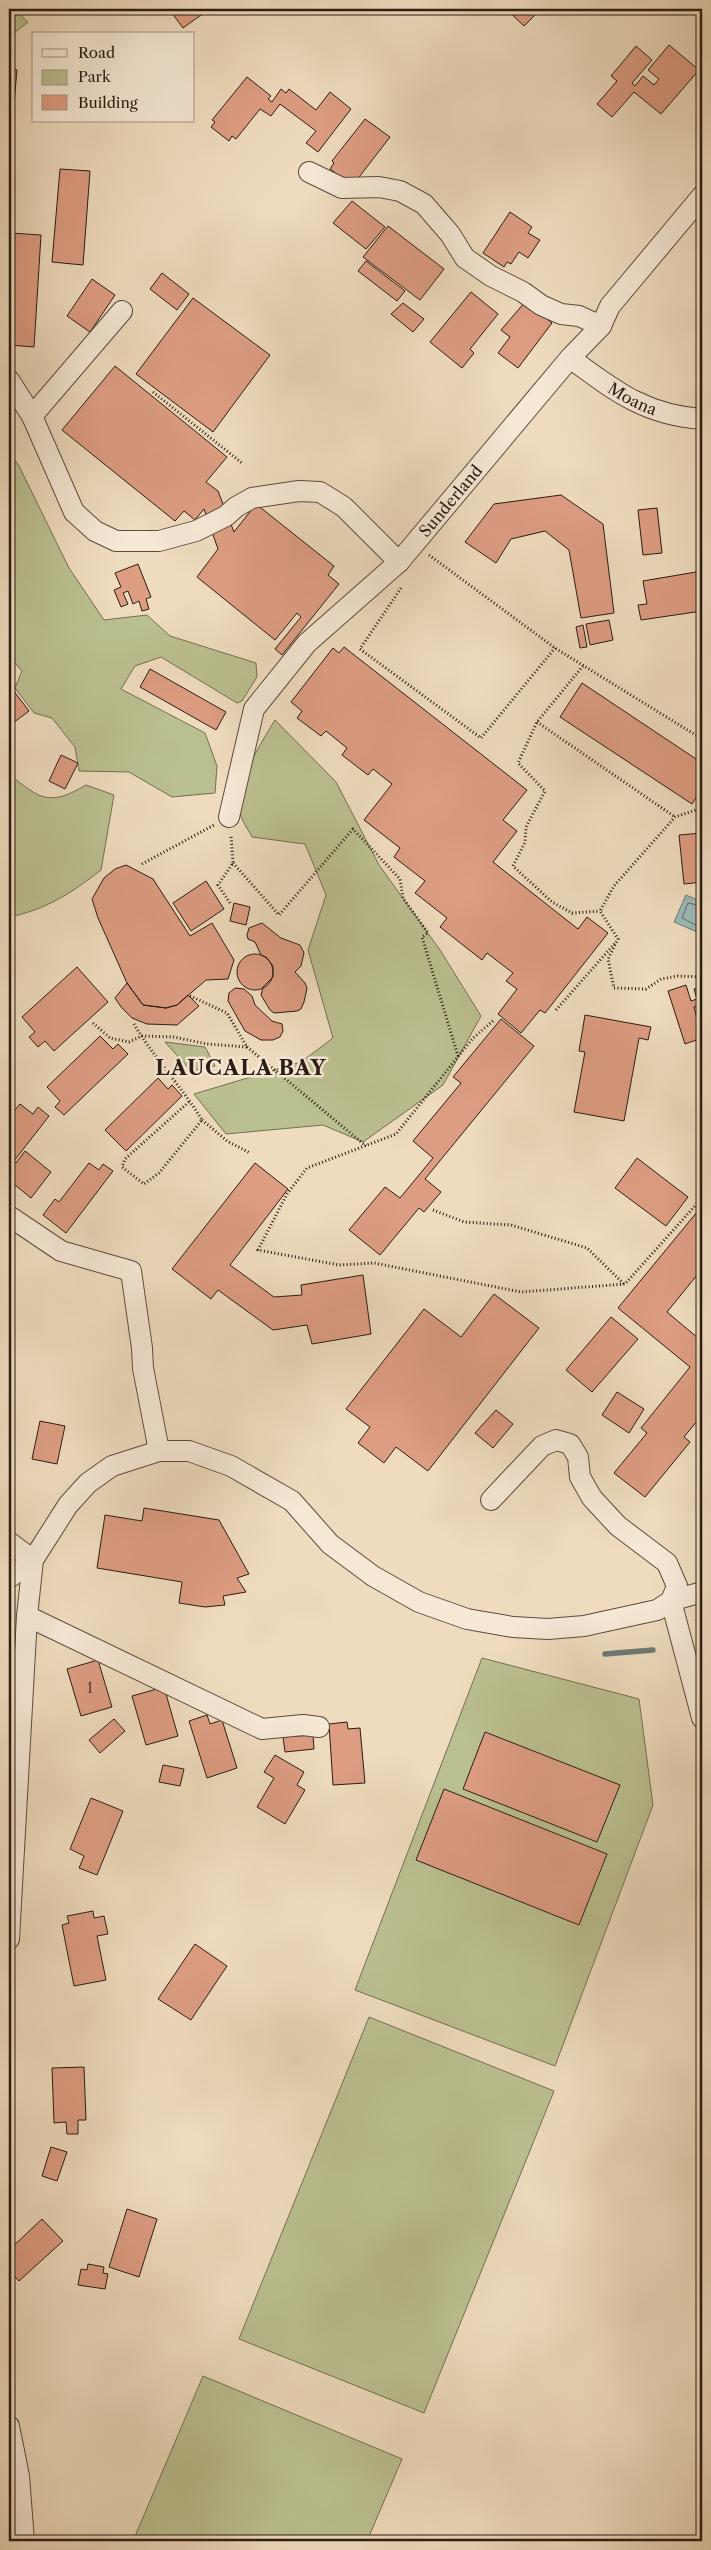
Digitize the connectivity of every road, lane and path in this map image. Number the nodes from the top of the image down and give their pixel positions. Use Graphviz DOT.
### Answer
graph roads {
  1 [pos="309,172"];
  2 [pos="702,196"];
  3 [pos="122,311"];
  4 [pos="601,326"];
  5 [pos="570,358"];
  6 [pos="9,380"];
  7 [pos="153,392"];
  8 [pos="32,416"];
  9 [pos="702,419"];
  10 [pos="242,463"];
  11 [pos="425,552"];
  12 [pos="398,562"];
  13 [pos="403,584"];
  14 [pos="555,648"];
  15 [pos="583,666"];
  16 [pos="538,722"];
  17 [pos="702,739"];
  18 [pos="702,808"];
  19 [pos="229,817"];
  20 [pos="676,817"];
  21 [pos="233,863"];
  22 [pos="230,903"];
  23 [pos="600,911"];
  24 [pos="618,939"];
  25 [pos="702,977"];
  26 [pos="188,995"];
  27 [pos="556,1010"];
  28 [pos="493,1021"];
  29 [pos="94,1023"];
  30 [pos="134,1024"];
  31 [pos="142,1036"];
  32 [pos="247,1047"];
  33 [pos="458,1057"];
  34 [pos="190,1100"];
  35 [pos="202,1120"];
  36 [pos="366,1146"];
  37 [pos="250,1152"];
  38 [pos="702,1198"];
  39 [pos="433,1210"];
  40 [pos="9,1216"];
  41 [pos="625,1284"];
  42 [pos="159,1451"];
  43 [pos="491,1500"];
  44 [pos="9,1542"];
  45 [pos="33,1560"];
  46 [pos="9,1578"];
  47 [pos="702,1592"];
  48 [pos="671,1601"];
  49 [pos="27,1616"];
  50 [pos="702,1718"];
  51 [pos="318,1727"];
  52 [pos="9,1938"];
  53 [pos="9,2426"];
  54 [pos="24,2541"];
  1 -- 4 [label="street"];
  2 -- 4 [label="street, Sunderland"];
  3 -- 8 [label="street"];
  4 -- 5 [label="street, Sunderland"];
  5 -- 9 [label="street, Moana"];
  5 -- 12 [label="street, Sunderland"];
  6 -- 8 [label="street"];
  7 -- 10 [label="path"];
  8 -- 12 [label="street"];
  11 -- 14 [label="path"];
  12 -- 19 [label="street, Sunderland"];
  13 -- 14 [label="path"];
  14 -- 15 [label="path"];
  15 -- 16 [label="path"];
  15 -- 17 [label="path"];
  16 -- 20 [label="path"];
  16 -- 23 [label="path"];
  18 -- 20 [label="path"];
  19 -- 21 [label="path"];
  20 -- 23 [label="path"];
  21 -- 22 [label="path"];
  21 -- 33 [label="path"];
  23 -- 24 [label="path"];
  24 -- 25 [label="path"];
  24 -- 27 [label="path"];
  26 -- 32 [label="path"];
  28 -- 33 [label="path"];
  29 -- 31 [label="path"];
  30 -- 31 [label="path"];
  31 -- 32 [label="path"];
  31 -- 34 [label="path"];
  32 -- 36 [label="path"];
  33 -- 36 [label="path"];
  34 -- 35 [label="path"];
  34 -- 35 [label="path"];
  35 -- 37 [label="path"];
  36 -- 41 [label="path"];
  38 -- 41 [label="path"];
  39 -- 41 [label="path"];
  40 -- 42 [label="street"];
  42 -- 45 [label="street"];
  42 -- 48 [label="street"];
  43 -- 48 [label="street"];
  44 -- 45 [label="street"];
  45 -- 46 [label="street"];
  45 -- 49 [label="street"];
  47 -- 48 [label="street"];
  48 -- 50 [label="street"];
  49 -- 51 [label="street"];
  49 -- 52 [label="street"];
  53 -- 54 [label="street"];
}
